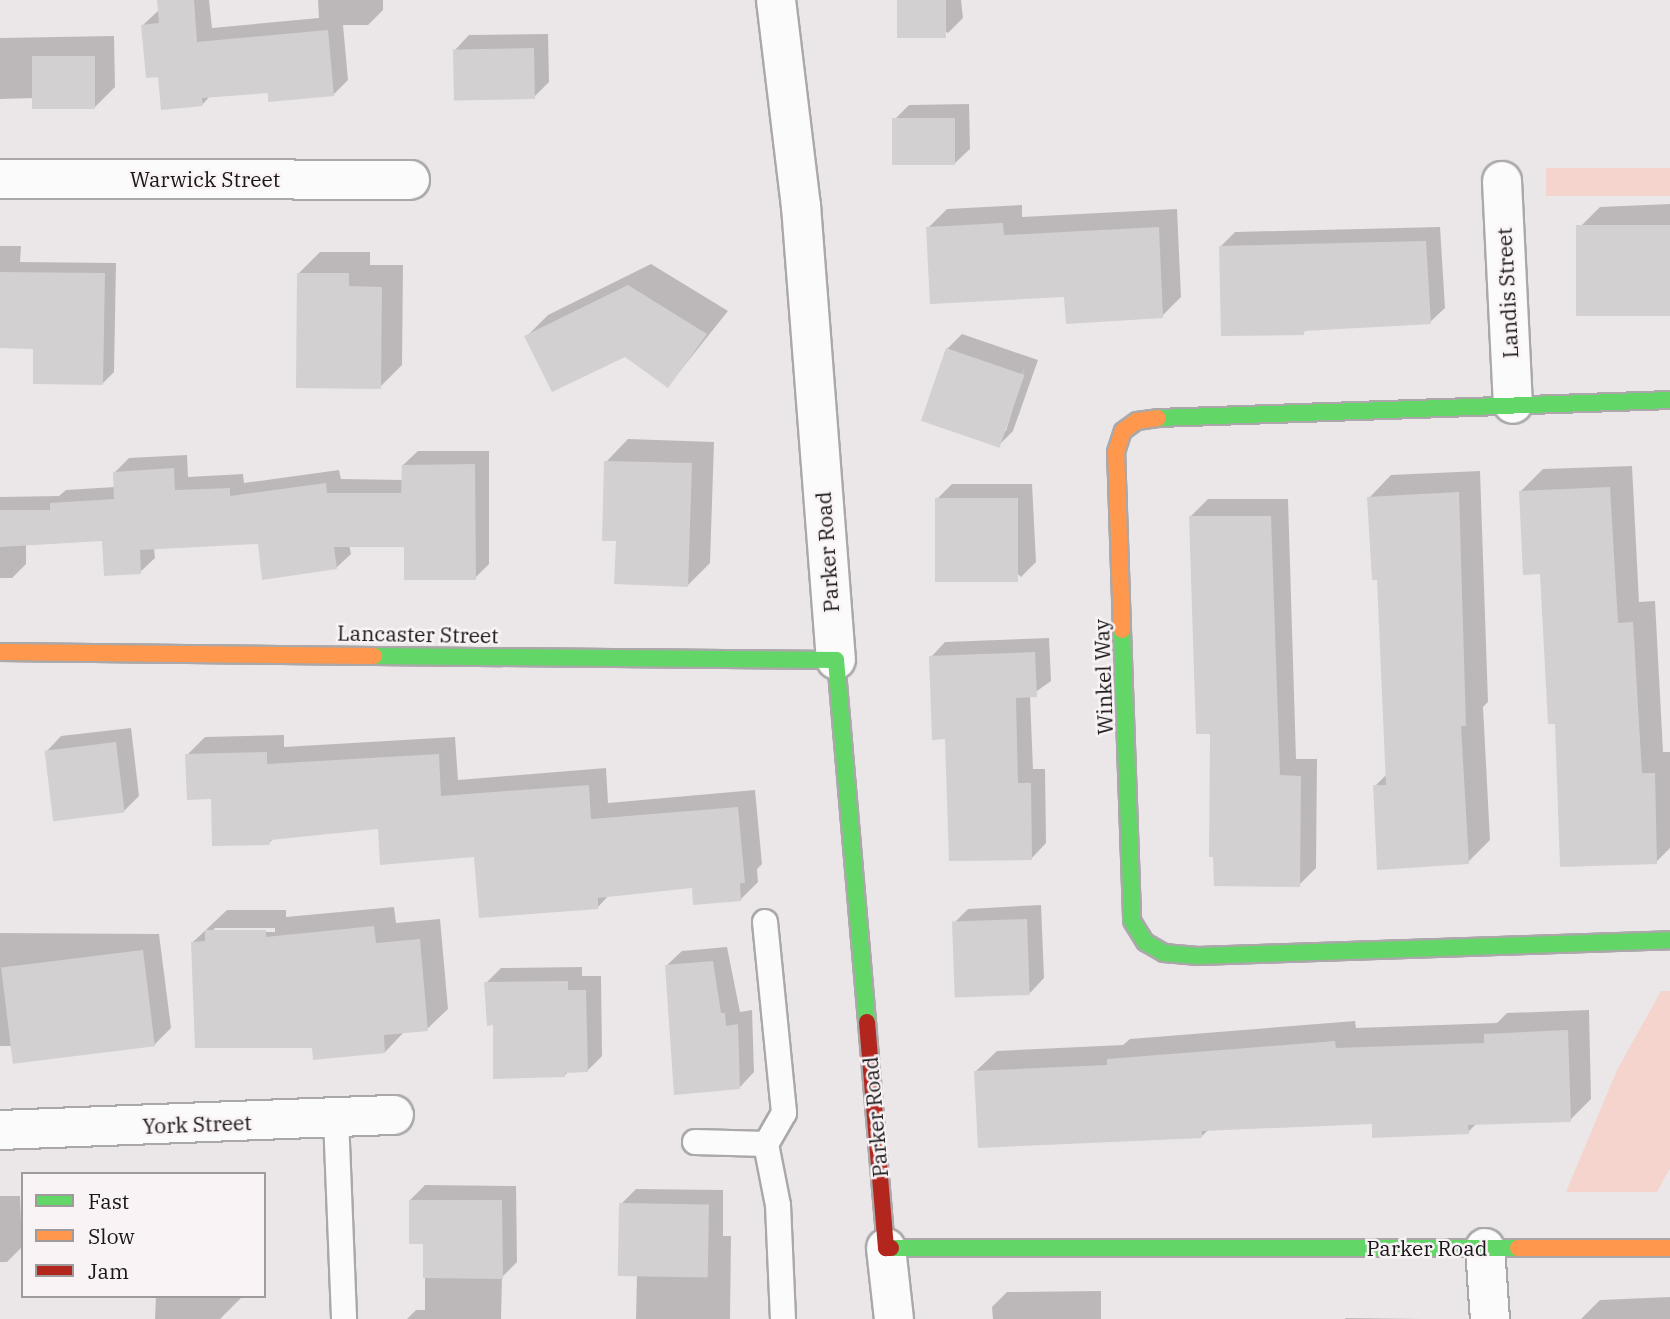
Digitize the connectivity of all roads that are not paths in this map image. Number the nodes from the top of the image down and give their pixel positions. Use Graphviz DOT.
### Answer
graph roads {
  1 [pos="776,0"];
  2 [pos="0,179"];
  3 [pos="410,180"];
  4 [pos="1502,181"];
  5 [pos="1670,400"];
  6 [pos="1513,404"];
  7 [pos="0,652"];
  8 [pos="836,660"];
  9 [pos="765,922"];
  10 [pos="1670,940"];
  11 [pos="394,1115"];
  12 [pos="336,1118"];
  13 [pos="0,1130"];
  14 [pos="695,1142"];
  15 [pos="766,1144"];
  16 [pos="886,1248"];
  17 [pos="1485,1248"];
  18 [pos="1670,1248"];
  19 [pos="344,1319"];
  20 [pos="783,1319"];
  21 [pos="894,1319"];
  22 [pos="1490,1319"];
  1 -- 8 [label="street, Parker Road"];
  2 -- 3 [label="street, Warwick Street"];
  4 -- 6 [label="street, Landis Street"];
  5 -- 6 [label="street, Winkel Way"];
  6 -- 10 [label="street, Winkel Way"];
  7 -- 8 [label="street, Lancaster Street"];
  8 -- 16 [label="street, Parker Road"];
  9 -- 15 [label="lane"];
  11 -- 12 [label="street, York Street"];
  12 -- 13 [label="street, York Street"];
  12 -- 19 [label="lane"];
  14 -- 15 [label="lane"];
  15 -- 20 [label="lane"];
  16 -- 17 [label="street, Parker Road"];
  16 -- 21 [label="street"];
  17 -- 18 [label="street, Parker Road"];
  17 -- 22 [label="street"];
}
